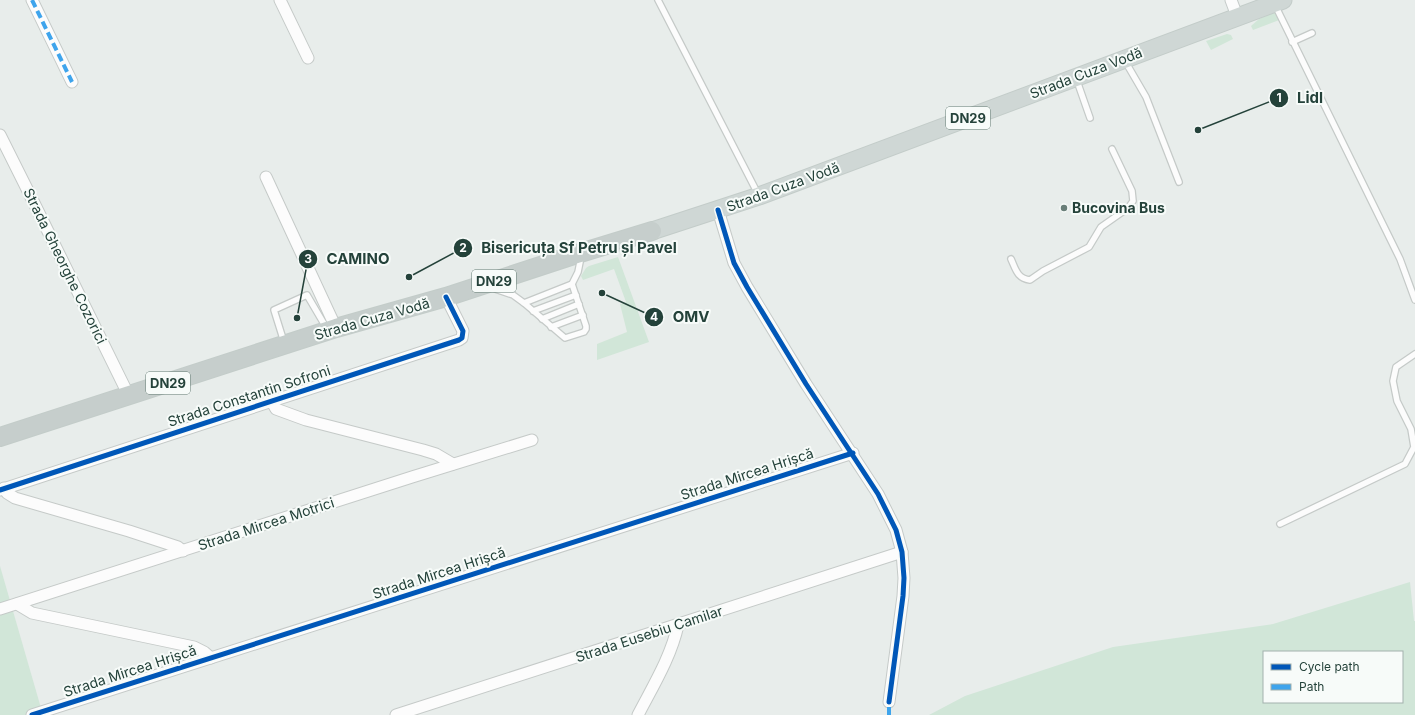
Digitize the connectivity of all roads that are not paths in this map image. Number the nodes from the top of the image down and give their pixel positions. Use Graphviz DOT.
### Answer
graph roads {
  1 [pos="32,0"];
  2 [pos="280,0"];
  3 [pos="658,0"];
  4 [pos="1231,0"];
  5 [pos="1278,2"];
  6 [pos="1237,16"];
  7 [pos="1312,33"];
  8 [pos="1292,42"];
  9 [pos="308,58"];
  10 [pos="1124,59"];
  11 [pos="1076,77"];
  12 [pos="72,82"];
  13 [pos="1090,118"];
  14 [pos="0,135"];
  15 [pos="1112,149"];
  16 [pos="266,177"];
  17 [pos="1179,182"];
  18 [pos="759,196"];
  19 [pos="718,210"];
  20 [pos="652,231"];
  21 [pos="577,254"];
  22 [pos="1011,259"];
  23 [pos="572,284"];
  24 [pos="482,285"];
  25 [pos="576,295"];
  26 [pos="446,297"];
  27 [pos="1415,300"];
  28 [pos="524,303"];
  29 [pos="579,304"];
  30 [pos="533,311"];
  31 [pos="583,315"];
  32 [pos="542,319"];
  33 [pos="551,327"];
  34 [pos="332,330"];
  35 [pos="285,345"];
  36 [pos="1415,354"];
  37 [pos="129,396"];
  38 [pos="272,402"];
  39 [pos="0,437"];
  40 [pos="532,440"];
  41 [pos="853,453"];
  42 [pos="453,464"];
  43 [pos="2,489"];
  44 [pos="1280,524"];
  45 [pos="183,551"];
  46 [pos="902,552"];
  47 [pos="17,604"];
  48 [pos="0,609"];
  49 [pos="678,625"];
  50 [pos="211,658"];
  51 [pos="890,702"];
  52 [pos="32,715"];
  53 [pos="396,715"];
  54 [pos="638,715"];
  1 -- 12 [label="street"];
  2 -- 9 [label="street"];
  3 -- 18 [label="lane"];
  4 -- 6 [label="street"];
  5 -- 6 [label="main road, Strada Cuza Vodă / DN29"];
  5 -- 8 [label="lane"];
  6 -- 10 [label="main road, Strada Cuza Vodă / DN29"];
  7 -- 8 [label="lane"];
  8 -- 27 [label="lane"];
  10 -- 11 [label="main road, Strada Cuza Vodă / DN29"];
  10 -- 17 [label="lane"];
  11 -- 13 [label="lane"];
  11 -- 18 [label="main road, Strada Cuza Vodă / DN29"];
  14 -- 37 [label="street, Strada Gheorghe Cozorici"];
  15 -- 22 [label="lane"];
  16 -- 34 [label="street"];
  18 -- 19 [label="main road, Strada Cuza Vodă / DN29"];
  19 -- 20 [label="main road, Strada Cuza Vodă / DN29"];
  19 -- 41 [label="street"];
  20 -- 21 [label="highway, Strada Cuza Vodă / DN29"];
  21 -- 23 [label="lane"];
  21 -- 24 [label="highway, Strada Cuza Vodă / DN29"];
  23 -- 25 [label="lane"];
  23 -- 28 [label="lane"];
  24 -- 26 [label="highway, Strada Cuza Vodă / DN29"];
  24 -- 28 [label="lane"];
  25 -- 29 [label="lane"];
  25 -- 30 [label="lane"];
  26 -- 34 [label="highway, Strada Cuza Vodă / DN29"];
  26 -- 38 [label="street, Strada Constantin Sofroni"];
  28 -- 30 [label="lane"];
  29 -- 31 [label="lane"];
  29 -- 32 [label="lane"];
  30 -- 32 [label="lane"];
  31 -- 33 [label="lane"];
  31 -- 33 [label="lane"];
  32 -- 33 [label="lane"];
  34 -- 35 [label="highway, Strada Cuza Vodă / DN29"];
  34 -- 35 [label="lane"];
  35 -- 37 [label="highway, Strada Cuza Vodă / DN29"];
  36 -- 44 [label="lane"];
  37 -- 39 [label="highway, Strada Cuza Vodă / DN29"];
  38 -- 42 [label="street"];
  38 -- 43 [label="street, Strada Constantin Sofroni"];
  40 -- 42 [label="street, Strada Mircea Motrici"];
  41 -- 46 [label="street"];
  41 -- 50 [label="street, Strada Mircea Hrișcă"];
  42 -- 45 [label="street, Strada Mircea Motrici"];
  43 -- 45 [label="street"];
  45 -- 47 [label="street, Strada Mircea Motrici"];
  46 -- 49 [label="street, Strada Eusebiu Camilar"];
  46 -- 51 [label="street"];
  47 -- 48 [label="street, Strada Mircea Motrici"];
  47 -- 50 [label="street"];
  49 -- 53 [label="street, Strada Eusebiu Camilar"];
  49 -- 54 [label="street"];
  50 -- 52 [label="street, Strada Mircea Hrișcă"];
}
